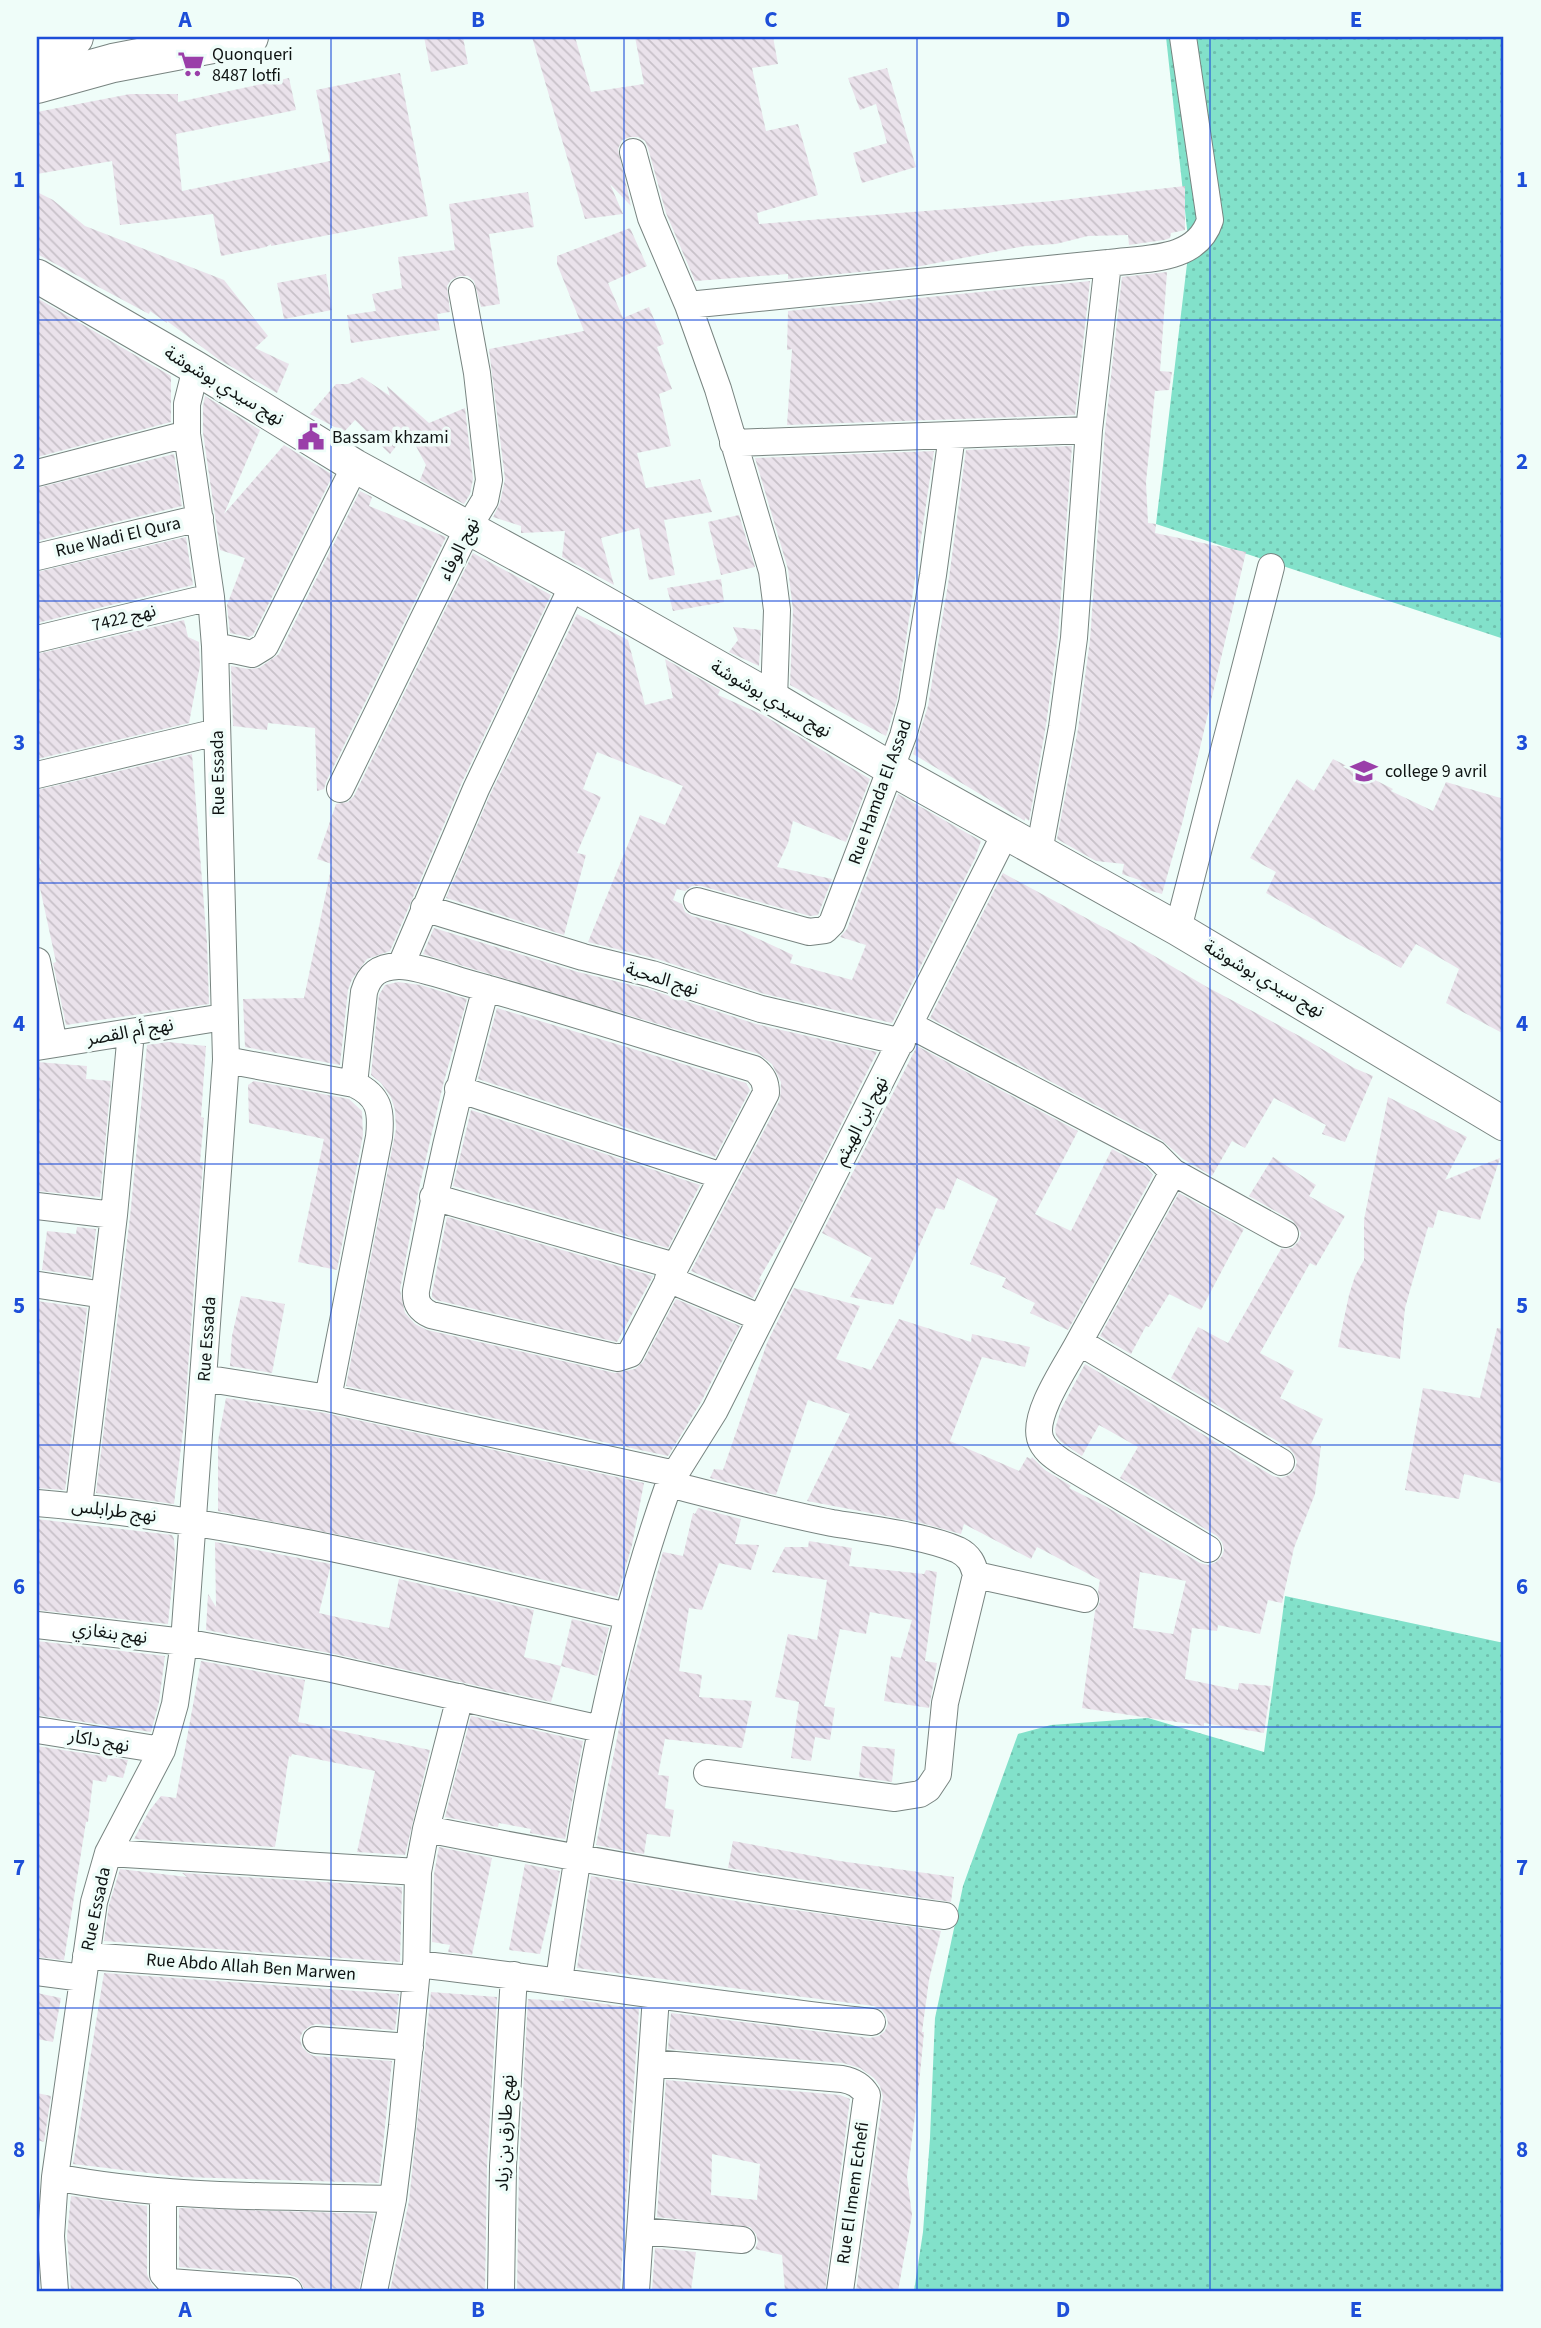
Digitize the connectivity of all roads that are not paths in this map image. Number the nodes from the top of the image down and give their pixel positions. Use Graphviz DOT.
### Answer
graph roads {
  1 [pos="74,37"];
  2 [pos="249,37"];
  3 [pos="1183,37"];
  4 [pos="37,46"];
  5 [pos="37,84"];
  6 [pos="633,152"];
  7 [pos="1108,263"];
  8 [pos="37,276"];
  9 [pos="462,291"];
  10 [pos="688,305"];
  11 [pos="196,368"];
  12 [pos="1089,430"];
  13 [pos="187,434"];
  14 [pos="952,435"];
  15 [pos="733,443"];
  16 [pos="355,466"];
  17 [pos="37,473"];
  18 [pos="200,518"];
  19 [pos="468,528"];
  20 [pos="37,557"];
  21 [pos="1271,567"];
  22 [pos="573,585"];
  23 [pos="211,597"];
  24 [pos="37,639"];
  25 [pos="215,646"];
  26 [pos="774,699"];
  27 [pos="217,732"];
  28 [pos="890,768"];
  29 [pos="37,775"];
  30 [pos="340,789"];
  31 [pos="1006,832"];
  32 [pos="1039,852"];
  33 [pos="697,901"];
  34 [pos="424,908"];
  35 [pos="1178,929"];
  36 [pos="37,961"];
  37 [pos="401,965"];
  38 [pos="486,988"];
  39 [pos="224,1017"];
  40 [pos="131,1031"];
  41 [pos="906,1034"];
  42 [pos="46,1045"];
  43 [pos="226,1060"];
  44 [pos="354,1084"];
  45 [pos="458,1090"];
  46 [pos="1504,1124"];
  47 [pos="1173,1172"];
  48 [pos="722,1176"];
  49 [pos="433,1197"];
  50 [pos="37,1206"];
  51 [pos="114,1215"];
  52 [pos="1285,1234"];
  53 [pos="672,1273"];
  54 [pos="40,1285"];
  55 [pos="104,1295"];
  56 [pos="761,1318"];
  57 [pos="1079,1342"];
  58 [pos="204,1378"];
  59 [pos="328,1398"];
  60 [pos="1281,1462"];
  61 [pos="672,1479"];
  62 [pos="37,1503"];
  63 [pos="79,1506"];
  64 [pos="191,1521"];
  65 [pos="1208,1549"];
  66 [pos="976,1575"];
  67 [pos="1084,1599"];
  68 [pos="627,1616"];
  69 [pos="37,1625"];
  70 [pos="184,1642"];
  71 [pos="460,1697"];
  72 [pos="601,1728"];
  73 [pos="37,1730"];
  74 [pos="162,1749"];
  75 [pos="707,1773"];
  76 [pos="426,1829"];
  77 [pos="108,1853"];
  78 [pos="576,1859"];
  79 [pos="418,1872"];
  80 [pos="945,1916"];
  81 [pos="85,1967"];
  82 [pos="37,1972"];
  83 [pos="416,1972"];
  84 [pos="514,1975"];
  85 [pos="559,1981"];
  86 [pos="656,1996"];
  87 [pos="872,2022"];
  88 [pos="316,2040"];
  89 [pos="410,2048"];
  90 [pos="652,2063"];
  91 [pos="49,2181"];
  92 [pos="163,2192"];
  93 [pos="393,2199"];
  94 [pos="641,2231"];
  95 [pos="742,2240"];
  96 [pos="55,2291"];
  97 [pos="273,2291"];
  98 [pos="374,2291"];
  99 [pos="501,2291"];
  100 [pos="636,2291"];
  101 [pos="840,2291"];
  1 -- 4 [label="main road"];
  2 -- 5 [label="main road"];
  3 -- 7 [label="street"];
  6 -- 10 [label="street"];
  7 -- 10 [label="street"];
  7 -- 12 [label="street"];
  8 -- 11 [label="street, نهج سيدي بوشوشة"];
  9 -- 19 [label="street, نهج الوفاء"];
  10 -- 15 [label="street"];
  11 -- 13 [label="street, Rue Essada"];
  11 -- 16 [label="street, نهج سيدي بوشوشة"];
  12 -- 14 [label="street"];
  12 -- 32 [label="street"];
  13 -- 17 [label="street"];
  13 -- 18 [label="street, Rue Essada"];
  14 -- 15 [label="street"];
  14 -- 28 [label="street, Rue Hamda El Assad"];
  15 -- 26 [label="street"];
  16 -- 19 [label="street, نهج سيدي بوشوشة"];
  16 -- 25 [label="street"];
  18 -- 20 [label="street, Rue Wadi El Qura"];
  18 -- 23 [label="street, Rue Essada"];
  19 -- 22 [label="street, نهج سيدي بوشوشة"];
  19 -- 30 [label="street, نهج الوفاء"];
  21 -- 35 [label="street"];
  22 -- 26 [label="street, نهج سيدي بوشوشة"];
  22 -- 34 [label="street"];
  23 -- 24 [label="street, نهج 7422"];
  23 -- 25 [label="street, Rue Essada"];
  25 -- 27 [label="street, Rue Essada"];
  26 -- 28 [label="street, نهج سيدي بوشوشة"];
  27 -- 29 [label="street"];
  27 -- 39 [label="street, Rue Essada"];
  28 -- 31 [label="street, نهج سيدي بوشوشة"];
  28 -- 33 [label="street, Rue Hamda El Assad"];
  31 -- 32 [label="street, نهج سيدي بوشوشة"];
  31 -- 41 [label="street, نهج ابن الهيثم"];
  32 -- 35 [label="street, نهج سيدي بوشوشة"];
  34 -- 37 [label="street"];
  34 -- 41 [label="street, نهج المحبة"];
  35 -- 46 [label="street, نهج سيدي بوشوشة"];
  36 -- 42 [label="street"];
  37 -- 38 [label="street"];
  37 -- 44 [label="street"];
  38 -- 45 [label="street"];
  38 -- 48 [label="street"];
  39 -- 40 [label="street, نهج أم القصر"];
  39 -- 43 [label="street, Rue Essada"];
  40 -- 42 [label="street, نهج أم القصر"];
  40 -- 51 [label="street"];
  41 -- 47 [label="street, نهج المحبة"];
  41 -- 56 [label="street, نهج ابن الهيثم"];
  43 -- 44 [label="street"];
  43 -- 58 [label="street, Rue Essada"];
  44 -- 59 [label="street"];
  45 -- 48 [label="street"];
  45 -- 49 [label="street"];
  47 -- 52 [label="street, نهج المحبة"];
  47 -- 57 [label="street"];
  48 -- 53 [label="street"];
  49 -- 53 [label="street"];
  49 -- 53 [label="street"];
  50 -- 51 [label="street"];
  51 -- 55 [label="street"];
  53 -- 56 [label="street"];
  54 -- 55 [label="street"];
  55 -- 63 [label="street"];
  56 -- 61 [label="street, نهج ابن الهيثم"];
  57 -- 60 [label="street"];
  57 -- 65 [label="street"];
  58 -- 59 [label="street"];
  58 -- 64 [label="street, Rue Essada"];
  59 -- 61 [label="street"];
  61 -- 66 [label="street"];
  61 -- 68 [label="street, نهج ابن الهيثم"];
  62 -- 63 [label="street, نهج طرابلس"];
  63 -- 64 [label="street, نهج طرابلس"];
  64 -- 68 [label="street, نهج طرابلس"];
  64 -- 70 [label="street, Rue Essada"];
  66 -- 67 [label="street"];
  66 -- 75 [label="street"];
  68 -- 72 [label="street, نهج ابن الهيثم"];
  69 -- 70 [label="street, نهج بنغازي"];
  70 -- 71 [label="street, نهج بنغازي"];
  70 -- 74 [label="street, Rue Essada"];
  71 -- 72 [label="street, نهج بنغازي"];
  71 -- 76 [label="street"];
  72 -- 78 [label="street, نهج ابن الهيثم"];
  73 -- 74 [label="street, نهج داكار"];
  74 -- 77 [label="street, Rue Essada"];
  76 -- 78 [label="street"];
  76 -- 79 [label="street"];
  77 -- 79 [label="street"];
  77 -- 81 [label="street, Rue Essada"];
  78 -- 80 [label="street"];
  78 -- 85 [label="street, نهج ابن الهيثم"];
  79 -- 83 [label="street"];
  81 -- 82 [label="street, Rue Abdo Allah Ben Marwen"];
  81 -- 83 [label="street, Rue Abdo Allah Ben Marwen"];
  81 -- 91 [label="street, Rue Essada"];
  83 -- 84 [label="street, Rue Abdo Allah Ben Marwen"];
  83 -- 89 [label="street"];
  84 -- 85 [label="street, Rue Abdo Allah Ben Marwen"];
  84 -- 99 [label="street, نهج طارق بن زياد"];
  85 -- 86 [label="street, Rue Abdo Allah Ben Marwen"];
  86 -- 87 [label="street, Rue Abdo Allah Ben Marwen"];
  86 -- 90 [label="street"];
  88 -- 89 [label="street"];
  89 -- 93 [label="street"];
  90 -- 94 [label="street"];
  90 -- 101 [label="street, Rue El Imem Echefi"];
  91 -- 92 [label="street"];
  91 -- 96 [label="street, Rue Essada"];
  92 -- 93 [label="street"];
  92 -- 97 [label="street"];
  93 -- 98 [label="street"];
  94 -- 95 [label="street"];
  94 -- 100 [label="street"];
}
